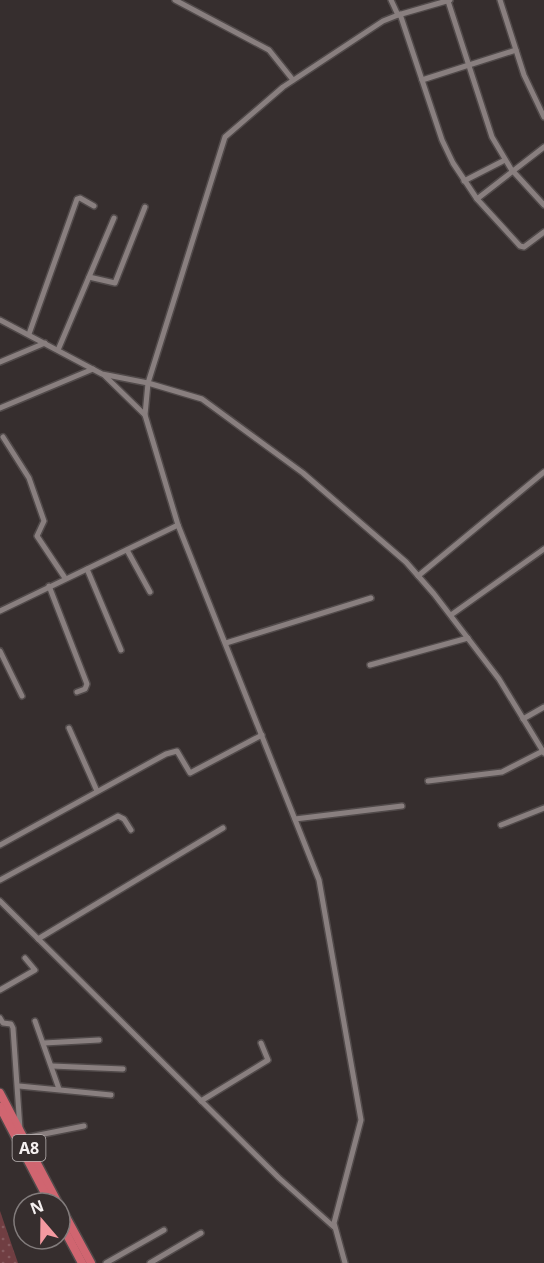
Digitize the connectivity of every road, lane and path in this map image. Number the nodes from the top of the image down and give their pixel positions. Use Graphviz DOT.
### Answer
graph roads {
  1 [pos="175,0"];
  2 [pos="391,0"];
  3 [pos="449,0"];
  4 [pos="500,0"];
  5 [pos="399,14"];
  6 [pos="516,50"];
  7 [pos="467,65"];
  8 [pos="293,80"];
  9 [pos="422,80"];
  10 [pos="544,117"];
  11 [pos="544,147"];
  12 [pos="506,160"];
  13 [pos="513,172"];
  14 [pos="464,181"];
  15 [pos="477,198"];
  16 [pos="544,205"];
  17 [pos="94,206"];
  18 [pos="145,207"];
  19 [pos="114,218"];
  20 [pos="544,232"];
  21 [pos="88,277"];
  22 [pos="0,320"];
  23 [pos="29,334"];
  24 [pos="45,343"];
  25 [pos="58,350"];
  26 [pos="0,362"];
  27 [pos="93,369"];
  28 [pos="102,374"];
  29 [pos="148,383"];
  30 [pos="0,408"];
  31 [pos="145,415"];
  32 [pos="3,437"];
  33 [pos="544,472"];
  34 [pos="178,525"];
  35 [pos="544,549"];
  36 [pos="127,550"];
  37 [pos="87,569"];
  38 [pos="418,576"];
  39 [pos="65,578"];
  40 [pos="49,586"];
  41 [pos="150,592"];
  42 [pos="371,598"];
  43 [pos="1,608"];
  44 [pos="451,615"];
  45 [pos="468,638"];
  46 [pos="226,643"];
  47 [pos="121,650"];
  48 [pos="0,651"];
  49 [pos="370,665"];
  50 [pos="77,692"];
  51 [pos="21,696"];
  52 [pos="544,707"];
  53 [pos="523,719"];
  54 [pos="69,728"];
  55 [pos="262,735"];
  56 [pos="544,752"];
  57 [pos="428,781"];
  58 [pos="97,791"];
  59 [pos="402,806"];
  60 [pos="544,808"];
  61 [pos="295,819"];
  62 [pos="501,825"];
  63 [pos="223,828"];
  64 [pos="131,830"];
  65 [pos="0,845"];
  66 [pos="0,880"];
  67 [pos="0,901"];
  68 [pos="38,939"];
  69 [pos="25,958"];
  70 [pos="0,990"];
  71 [pos="0,1018"];
  72 [pos="35,1021"];
  73 [pos="99,1040"];
  74 [pos="44,1043"];
  75 [pos="261,1043"];
  76 [pos="52,1066"];
  77 [pos="123,1069"];
  78 [pos="19,1086"];
  79 [pos="59,1089"];
  80 [pos="0,1093"];
  81 [pos="111,1095"];
  82 [pos="201,1101"];
  83 [pos="0,1107"];
  84 [pos="84,1126"];
  85 [pos="22,1134"];
  86 [pos="44,1191"];
  87 [pos="52,1191"];
  88 [pos="334,1227"];
  89 [pos="72,1229"];
  90 [pos="164,1230"];
  91 [pos="201,1233"];
  92 [pos="72,1244"];
  93 [pos="82,1263"];
  94 [pos="91,1263"];
  95 [pos="106,1263"];
  96 [pos="150,1263"];
  97 [pos="345,1263"];
  1 -- 8 [label="street"];
  2 -- 5 [label="street"];
  3 -- 5 [label="street"];
  3 -- 7 [label="street"];
  4 -- 6 [label="street"];
  5 -- 8 [label="street"];
  5 -- 9 [label="street"];
  6 -- 7 [label="street"];
  6 -- 10 [label="street"];
  7 -- 9 [label="street"];
  7 -- 12 [label="street"];
  8 -- 29 [label="street"];
  9 -- 14 [label="street"];
  11 -- 13 [label="street"];
  12 -- 13 [label="street"];
  12 -- 14 [label="street"];
  13 -- 15 [label="street"];
  13 -- 16 [label="street"];
  14 -- 15 [label="street"];
  15 -- 20 [label="street"];
  17 -- 23 [label="street"];
  18 -- 21 [label="street"];
  19 -- 21 [label="street"];
  21 -- 25 [label="street"];
  22 -- 23 [label="street"];
  23 -- 24 [label="street"];
  24 -- 25 [label="street"];
  24 -- 26 [label="street"];
  25 -- 27 [label="street"];
  27 -- 28 [label="street"];
  27 -- 30 [label="street"];
  28 -- 29 [label="street"];
  28 -- 31 [label="street"];
  29 -- 31 [label="street"];
  29 -- 38 [label="street"];
  31 -- 34 [label="street"];
  32 -- 39 [label="street"];
  33 -- 38 [label="street"];
  34 -- 36 [label="street"];
  34 -- 46 [label="street"];
  35 -- 44 [label="street"];
  36 -- 37 [label="street"];
  36 -- 41 [label="street"];
  37 -- 39 [label="street"];
  37 -- 47 [label="street"];
  38 -- 44 [label="street"];
  39 -- 40 [label="street"];
  40 -- 43 [label="street"];
  40 -- 50 [label="street"];
  42 -- 46 [label="street"];
  44 -- 45 [label="street"];
  45 -- 49 [label="street"];
  45 -- 53 [label="street"];
  46 -- 55 [label="street"];
  48 -- 51 [label="street"];
  52 -- 53 [label="street"];
  53 -- 56 [label="street"];
  54 -- 58 [label="street"];
  55 -- 58 [label="street"];
  55 -- 61 [label="street"];
  56 -- 57 [label="street"];
  58 -- 65 [label="street"];
  59 -- 61 [label="street"];
  60 -- 62 [label="street"];
  61 -- 88 [label="street"];
  63 -- 68 [label="street"];
  64 -- 66 [label="street"];
  67 -- 68 [label="street"];
  68 -- 82 [label="street"];
  69 -- 70 [label="street"];
  71 -- 78 [label="street"];
  72 -- 74 [label="street"];
  73 -- 74 [label="street"];
  74 -- 76 [label="street"];
  75 -- 82 [label="street"];
  76 -- 77 [label="street"];
  76 -- 79 [label="street"];
  78 -- 79 [label="street"];
  78 -- 85 [label="street"];
  79 -- 81 [label="street"];
  80 -- 85 [label="highway, A8"];
  82 -- 88 [label="street"];
  83 -- 86 [label="highway, A8"];
  84 -- 85 [label="street"];
  85 -- 87 [label="highway, A8"];
  88 -- 97 [label="street"];
  89 -- 94 [label="highway, A8"];
  90 -- 95 [label="street"];
  91 -- 96 [label="street"];
  92 -- 93 [label="highway"];
}
